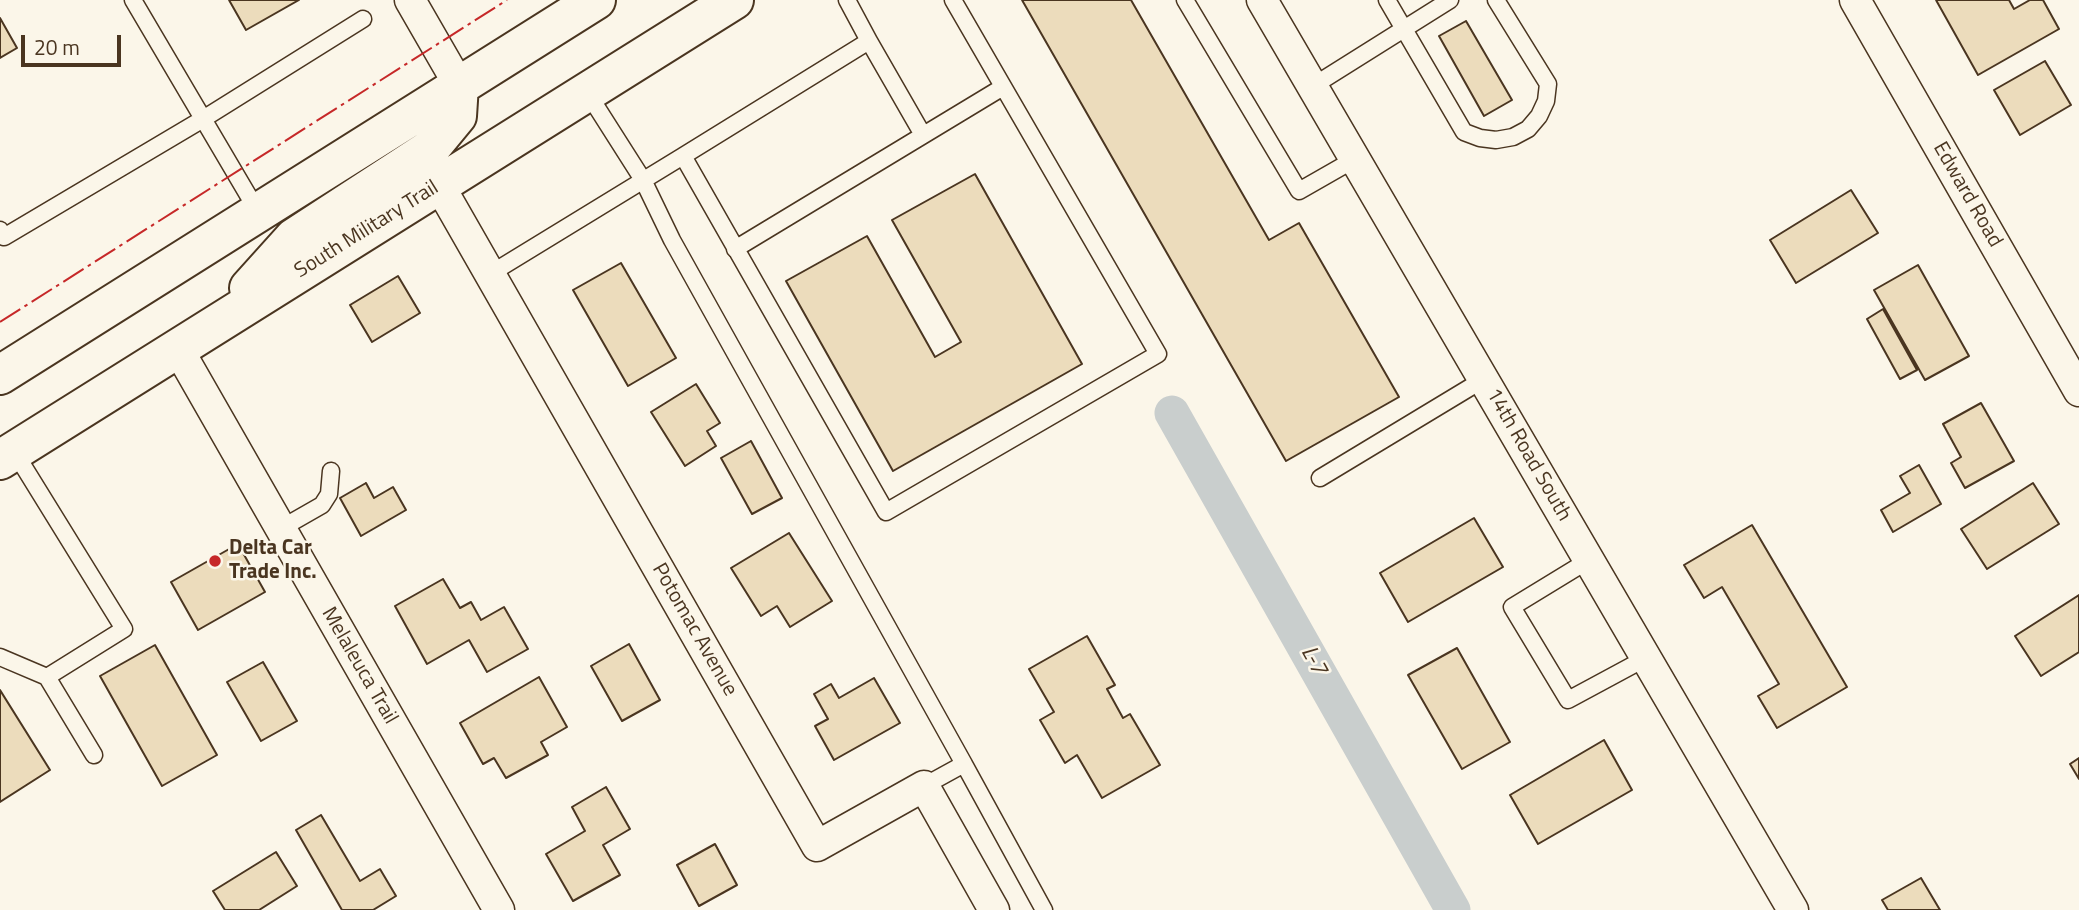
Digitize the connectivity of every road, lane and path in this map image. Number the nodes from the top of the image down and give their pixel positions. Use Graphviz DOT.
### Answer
graph roads {
  1 [pos="133,0"];
  2 [pos="410,0"];
  3 [pos="596,0"];
  4 [pos="734,0"];
  5 [pos="847,0"];
  6 [pos="953,0"];
  7 [pos="1185,0"];
  8 [pos="1262,0"];
  9 [pos="1387,0"];
  10 [pos="1450,0"];
  11 [pos="1496,0"];
  12 [pos="1855,0"];
  13 [pos="363,19"];
  14 [pos="1405,30"];
  15 [pos="869,41"];
  16 [pos="459,85"];
  17 [pos="1313,86"];
  18 [pos="1003,87"];
  19 [pos="587,92"];
  20 [pos="203,118"];
  21 [pos="923,135"];
  22 [pos="682,156"];
  23 [pos="1355,159"];
  24 [pos="643,180"];
  25 [pos="439,185"];
  26 [pos="258,213"];
  27 [pos="0,230"];
  28 [pos="735,249"];
  29 [pos="490,274"];
  30 [pos="216,323"];
  31 [pos="178,349"];
  32 [pos="0,375"];
  33 [pos="1484,379"];
  34 [pos="2079,391"];
  35 [pos="7,456"];
  36 [pos="331,471"];
  37 [pos="1320,478"];
  38 [pos="280,528"];
  39 [pos="1589,561"];
  40 [pos="0,657"];
  41 [pos="1646,658"];
  42 [pos="47,677"];
  43 [pos="94,755"];
  44 [pos="964,765"];
  45 [pos="924,786"];
  46 [pos="499,910"];
  47 [pos="994,910"];
  48 [pos="1044,910"];
  49 [pos="1793,910"];
  1 -- 20 [label="lane"];
  2 -- 16 [label="street"];
  3 -- 16 [label="main road"];
  4 -- 19 [label="main road, South Military Trail"];
  5 -- 15 [label="lane"];
  6 -- 18 [label="lane"];
  7 -- 23 [label="lane"];
  8 -- 17 [label="street, 14th Road South"];
  9 -- 14 [label="lane"];
  10 -- 14 [label="lane"];
  11 -- 14 [label="lane"];
  12 -- 34 [label="street, Edward Road"];
  13 -- 20 [label="lane"];
  14 -- 17 [label="lane"];
  15 -- 21 [label="lane"];
  15 -- 22 [label="lane"];
  16 -- 26 [label="main road"];
  16 -- 30 [label="main road"];
  17 -- 23 [label="street, 14th Road South"];
  18 -- 21 [label="lane"];
  18 -- 28 [label="lane"];
  19 -- 24 [label="lane"];
  19 -- 25 [label="main road, South Military Trail"];
  20 -- 26 [label="lane"];
  20 -- 27 [label="lane"];
  21 -- 28 [label="lane"];
  22 -- 24 [label="lane"];
  22 -- 28 [label="lane"];
  23 -- 33 [label="street, 14th Road South"];
  24 -- 29 [label="lane"];
  24 -- 44 [label="lane"];
  25 -- 29 [label="street, Potomac Avenue"];
  25 -- 30 [label="main road, South Military Trail"];
  26 -- 32 [label="main road"];
  29 -- 45 [label="street, Potomac Avenue"];
  30 -- 31 [label="main road, South Military Trail"];
  31 -- 35 [label="main road, South Military Trail"];
  31 -- 38 [label="street, Melaleuca Trail"];
  33 -- 37 [label="lane"];
  33 -- 39 [label="street, 14th Road South"];
  35 -- 42 [label="lane"];
  36 -- 38 [label="lane"];
  38 -- 46 [label="street, Melaleuca Trail"];
  39 -- 41 [label="street, 14th Road South"];
  39 -- 41 [label="lane"];
  40 -- 42 [label="lane"];
  41 -- 49 [label="street, 14th Road South"];
  42 -- 43 [label="lane"];
  44 -- 45 [label="lane"];
  44 -- 48 [label="lane"];
  45 -- 47 [label="street"];
}
